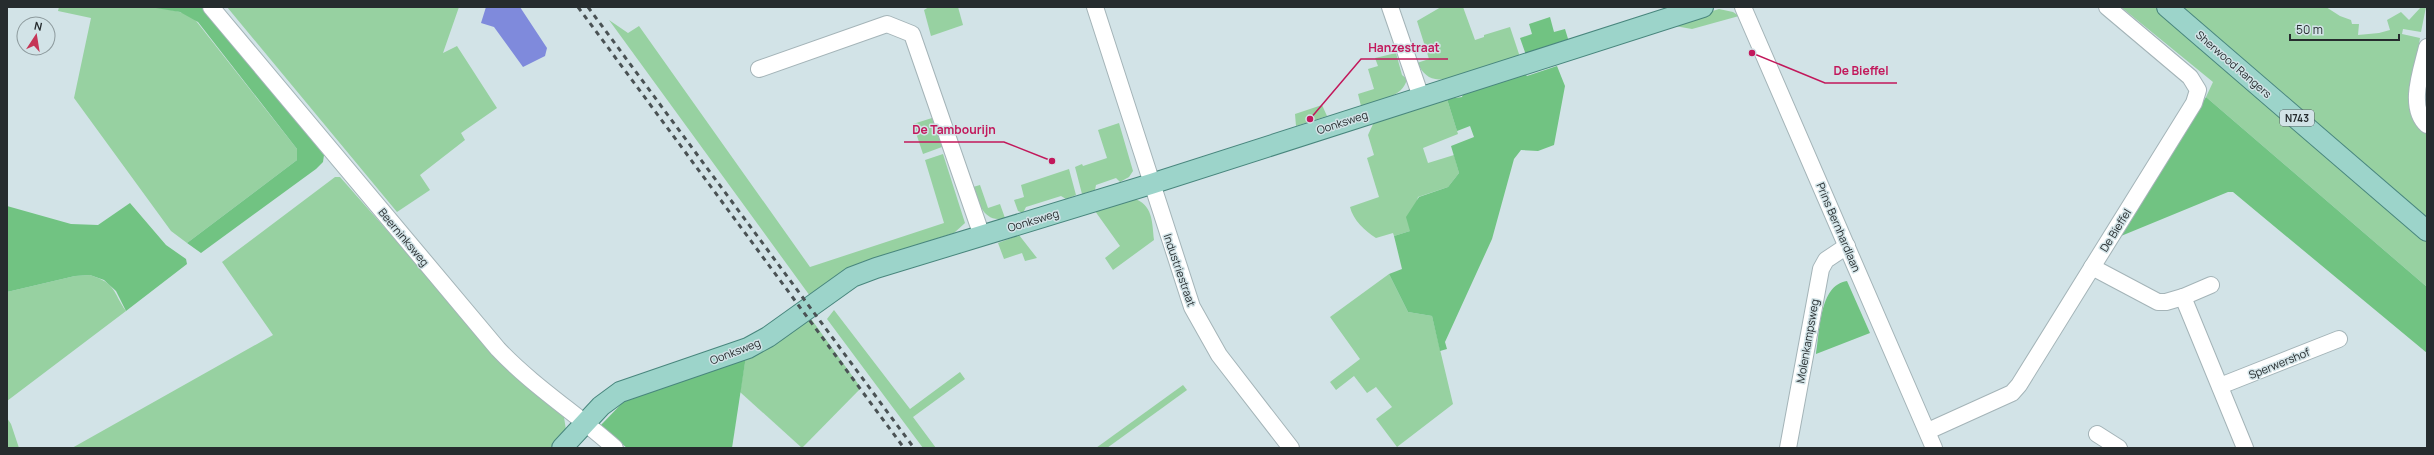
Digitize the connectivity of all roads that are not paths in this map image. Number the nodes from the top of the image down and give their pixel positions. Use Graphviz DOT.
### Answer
graph roads {
  1 [pos="211,7"];
  2 [pos="1095,7"];
  3 [pos="1390,7"];
  4 [pos="1703,7"];
  5 [pos="1743,7"];
  6 [pos="2107,7"];
  7 [pos="2167,7"];
  8 [pos="2427,47"];
  9 [pos="759,68"];
  10 [pos="1421,97"];
  11 [pos="2427,125"];
  12 [pos="1151,184"];
  13 [pos="2427,231"];
  14 [pos="982,236"];
  15 [pos="1847,246"];
  16 [pos="2092,267"];
  17 [pos="2211,285"];
  18 [pos="2183,297"];
  19 [pos="2339,339"];
  20 [pos="2220,386"];
  21 [pos="586,422"];
  22 [pos="1928,431"];
  23 [pos="2098,434"];
  24 [pos="562,448"];
  25 [pos="615,448"];
  26 [pos="1291,448"];
  27 [pos="1788,448"];
  28 [pos="1934,448"];
  29 [pos="2119,448"];
  30 [pos="2245,448"];
  1 -- 21 [label="street, Beerninksweg"];
  2 -- 12 [label="street, Industriestraat"];
  3 -- 10 [label="street"];
  4 -- 10 [label="main road, Oonksweg"];
  5 -- 15 [label="street, Prins Bernhardlaan"];
  6 -- 16 [label="street, De Bieffel"];
  7 -- 13 [label="main road, Sherwood Rangers / N743"];
  8 -- 11 [label="street"];
  9 -- 14 [label="street"];
  10 -- 12 [label="main road, Oonksweg"];
  12 -- 14 [label="main road, Oonksweg"];
  12 -- 26 [label="street, Industriestraat"];
  14 -- 21 [label="main road, Oonksweg"];
  15 -- 22 [label="street, Prins Bernhardlaan"];
  15 -- 27 [label="street, Molenkampsweg"];
  16 -- 18 [label="street"];
  16 -- 22 [label="street, De Bieffel"];
  17 -- 18 [label="street"];
  18 -- 20 [label="street"];
  19 -- 20 [label="street, Sperwershof"];
  20 -- 30 [label="street"];
  21 -- 24 [label="main road, Oonksweg"];
  21 -- 25 [label="street, Beerninksweg"];
  22 -- 28 [label="street, Prins Bernhardlaan"];
  23 -- 29 [label="street"];
}
